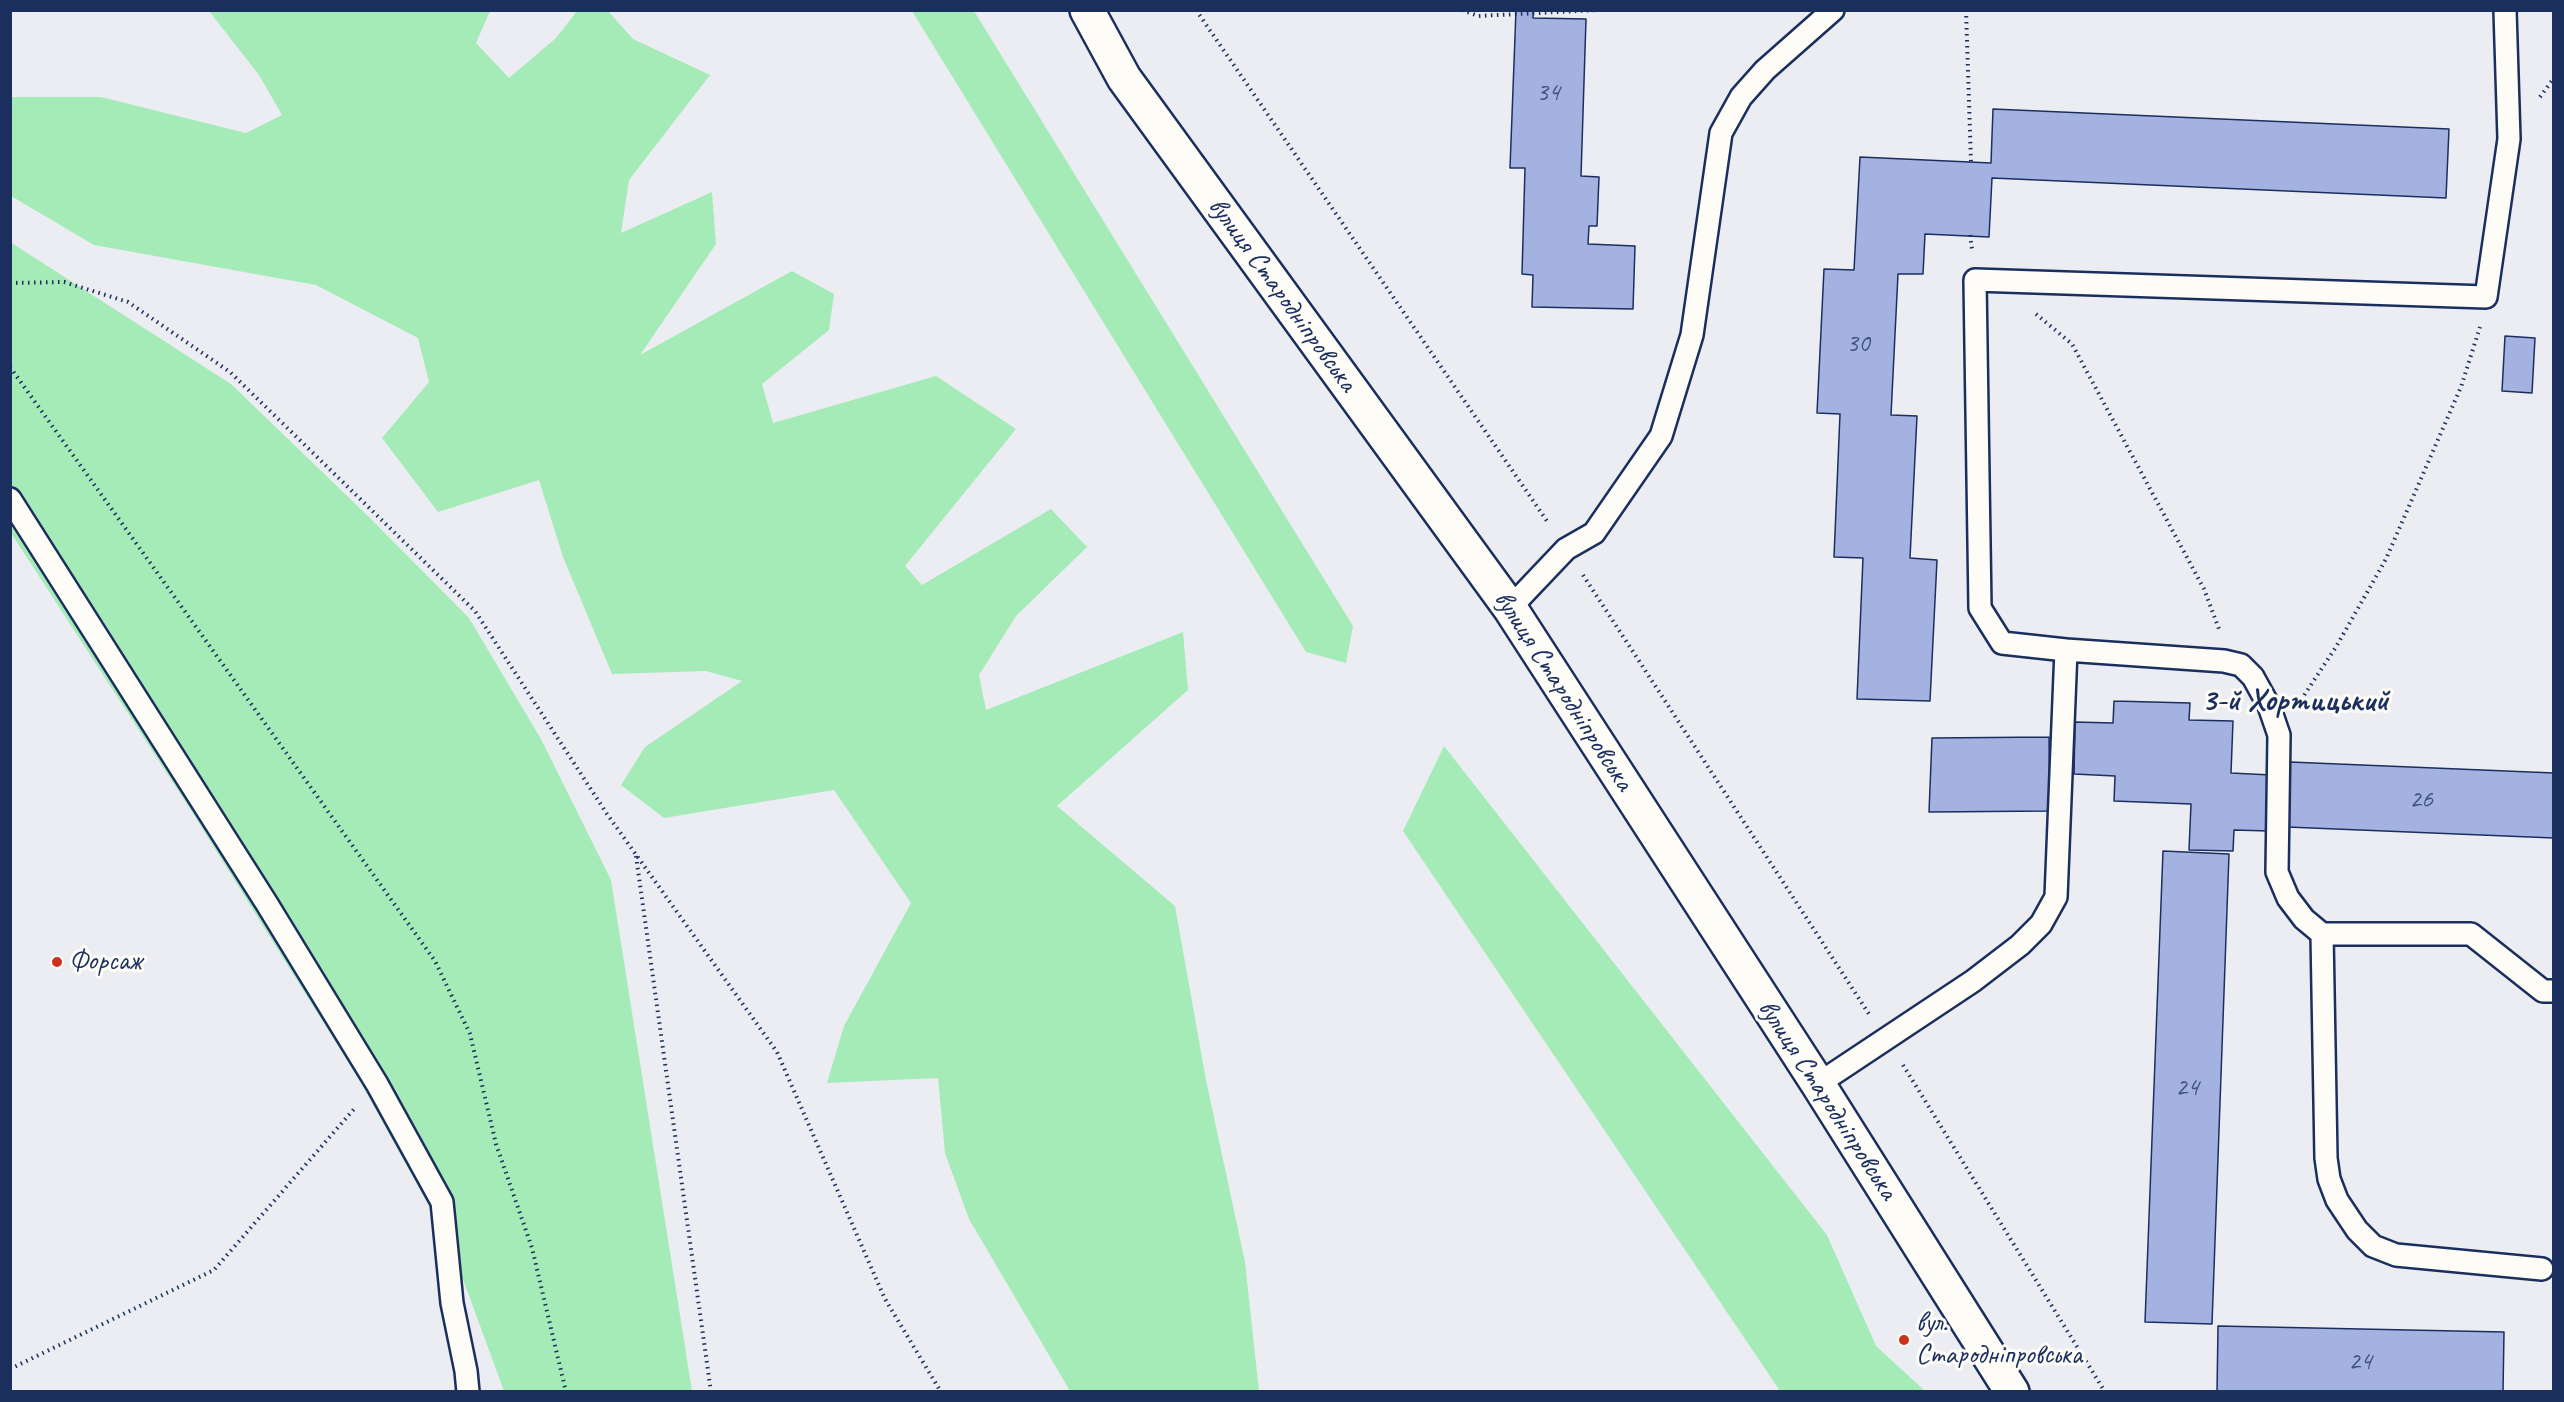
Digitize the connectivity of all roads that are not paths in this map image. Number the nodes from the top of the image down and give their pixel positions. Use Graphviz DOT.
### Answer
graph roads {
  1 [pos="1087,10"];
  2 [pos="1833,10"];
  3 [pos="2505,10"];
  4 [pos="10,499"];
  5 [pos="1510,608"];
  6 [pos="2066,650"];
  7 [pos="2322,934"];
  8 [pos="2553,991"];
  9 [pos="1818,1084"];
  10 [pos="2542,1269"];
  11 [pos="468,1392"];
  12 [pos="2012,1392"];
  1 -- 5 [label="street, вулиця Стародніпровська"];
  2 -- 5 [label="lane"];
  3 -- 6 [label="lane"];
  4 -- 11 [label="lane"];
  5 -- 9 [label="street, вулиця Стародніпровська"];
  6 -- 7 [label="lane"];
  6 -- 9 [label="lane"];
  7 -- 8 [label="lane"];
  7 -- 10 [label="lane"];
  9 -- 12 [label="street, вулиця Стародніпровська"];
}
